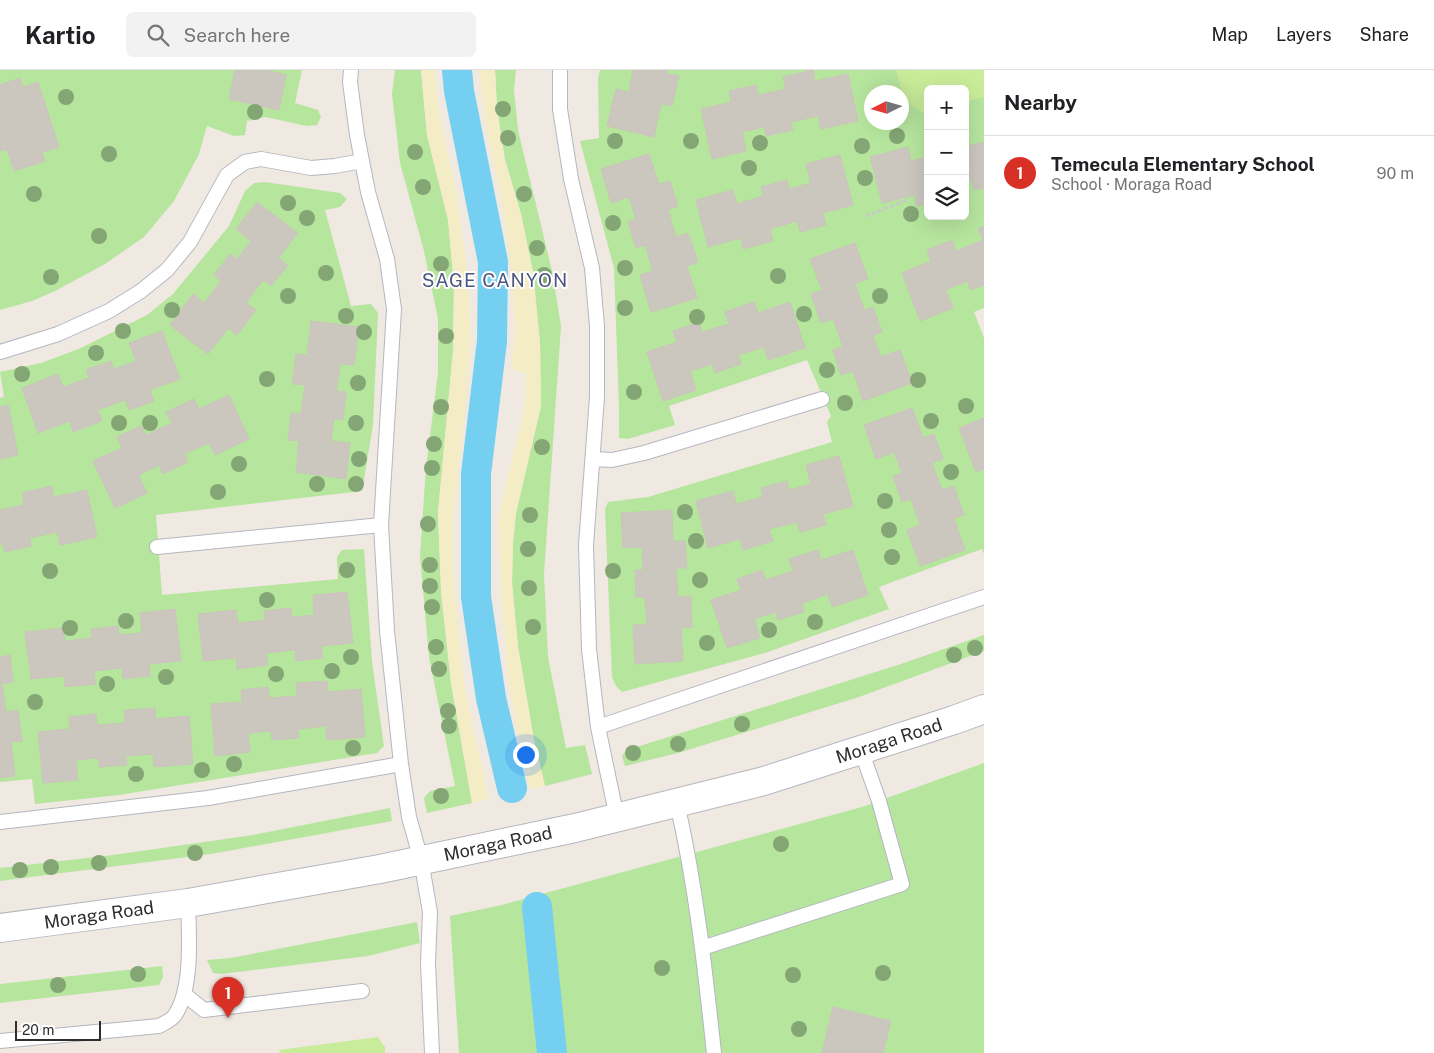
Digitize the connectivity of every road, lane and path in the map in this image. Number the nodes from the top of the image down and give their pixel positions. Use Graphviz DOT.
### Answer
graph roads {
  1 [pos="350,70"];
  2 [pos="560,70"];
  3 [pos="362,161"];
  4 [pos="908,200"];
  5 [pos="866,216"];
  6 [pos="0,352"];
  7 [pos="822,399"];
  8 [pos="593,459"];
  9 [pos="381,525"];
  10 [pos="157,547"];
  11 [pos="984,597"];
  12 [pos="984,708"];
  13 [pos="598,727"];
  14 [pos="861,750"];
  15 [pos="401,764"];
  16 [pos="677,803"];
  17 [pos="617,818"];
  18 [pos="0,822"];
  19 [pos="421,860"];
  20 [pos="188,903"];
  21 [pos="0,928"];
  22 [pos="702,948"];
  23 [pos="362,991"];
  24 [pos="184,994"];
  25 [pos="0,1041"];
  26 [pos="432,1053"];
  27 [pos="714,1053"];
  1 -- 3 [label="lane"];
  2 -- 8 [label="lane"];
  3 -- 6 [label="lane"];
  3 -- 9 [label="lane"];
  4 -- 5 [label="path"];
  7 -- 8 [label="lane"];
  8 -- 13 [label="lane"];
  9 -- 10 [label="lane"];
  9 -- 15 [label="lane"];
  11 -- 13 [label="lane"];
  12 -- 14 [label="street, Moraga Road"];
  13 -- 17 [label="lane"];
  14 -- 16 [label="street, Moraga Road"];
  14 -- 22 [label="lane"];
  15 -- 18 [label="lane"];
  15 -- 19 [label="lane"];
  16 -- 17 [label="street, Moraga Road"];
  16 -- 22 [label="lane"];
  17 -- 19 [label="street, Moraga Road"];
  19 -- 20 [label="street, Moraga Road"];
  19 -- 26 [label="lane"];
  20 -- 21 [label="street, Moraga Road"];
  20 -- 24 [label="lane"];
  22 -- 27 [label="lane"];
  23 -- 24 [label="lane"];
  24 -- 25 [label="lane"];
}
